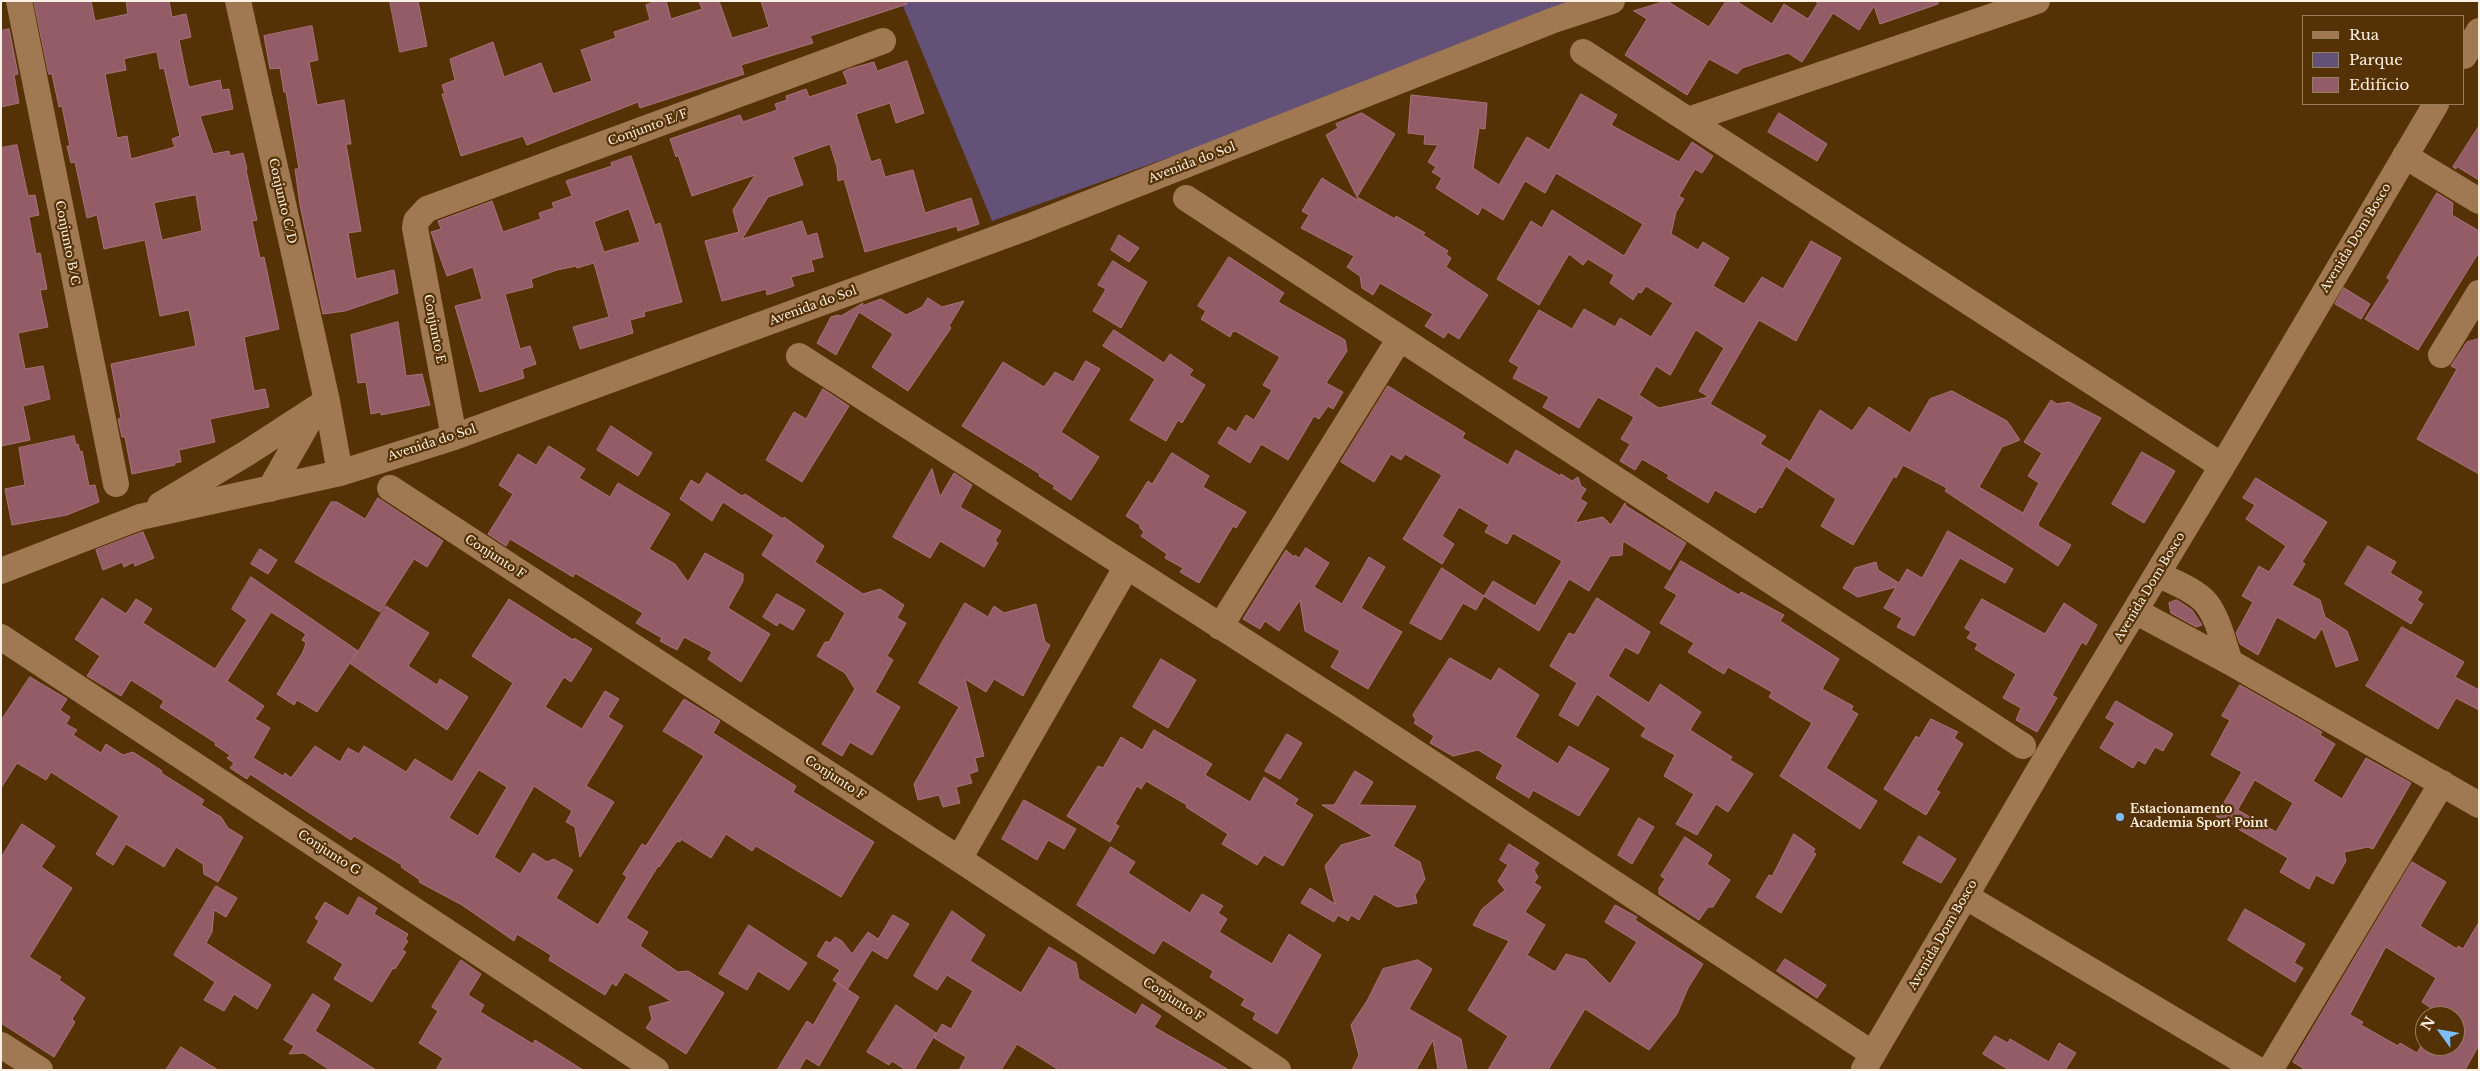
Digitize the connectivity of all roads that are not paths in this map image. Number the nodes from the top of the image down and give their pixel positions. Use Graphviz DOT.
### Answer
graph roads {
  1 [pos="19,1"];
  2 [pos="238,1"];
  3 [pos="1612,1"];
  4 [pos="2037,1"];
  5 [pos="2479,31"];
  6 [pos="883,41"];
  7 [pos="1583,52"];
  8 [pos="2465,54"];
  9 [pos="2435,105"];
  10 [pos="1688,120"];
  11 [pos="2404,156"];
  12 [pos="1186,198"];
  13 [pos="2479,202"];
  14 [pos="416,221"];
  15 [pos="2479,293"];
  16 [pos="1400,338"];
  17 [pos="2441,355"];
  18 [pos="799,356"];
  19 [pos="320,406"];
  20 [pos="454,437"];
  21 [pos="247,453"];
  22 [pos="2222,466"];
  23 [pos="340,473"];
  24 [pos="116,484"];
  25 [pos="390,488"];
  26 [pos="259,492"];
  27 [pos="140,517"];
  28 [pos="1128,566"];
  29 [pos="1,571"];
  30 [pos="2158,574"];
  31 [pos="2135,611"];
  32 [pos="1220,627"];
  33 [pos="1,638"];
  34 [pos="2230,662"];
  35 [pos="2023,746"];
  36 [pos="2442,783"];
  37 [pos="2479,805"];
  38 [pos="960,859"];
  39 [pos="1965,896"];
  40 [pos="1,1044"];
  41 [pos="1868,1062"];
  42 [pos="40,1070"];
  43 [pos="656,1070"];
  44 [pos="1278,1070"];
  45 [pos="2258,1070"];
  46 [pos="2270,1070"];
  1 -- 24 [label="street, Conjunto B/C"];
  2 -- 19 [label="street, Conjunto C/D"];
  3 -- 20 [label="street, Avenida do Sol"];
  4 -- 10 [label="street"];
  5 -- 8 [label="street"];
  6 -- 14 [label="street, Conjunto E/F"];
  7 -- 10 [label="street"];
  9 -- 11 [label="street, Avenida Dom Bosco"];
  10 -- 22 [label="street"];
  11 -- 13 [label="street"];
  11 -- 22 [label="street, Avenida Dom Bosco"];
  12 -- 16 [label="street"];
  14 -- 20 [label="street, Conjunto E"];
  15 -- 17 [label="street"];
  16 -- 32 [label="street"];
  16 -- 35 [label="street"];
  18 -- 28 [label="street"];
  19 -- 21 [label="street"];
  19 -- 23 [label="street, Conjunto C/D"];
  19 -- 26 [label="street"];
  20 -- 23 [label="street, Avenida do Sol"];
  21 -- 26 [label="street"];
  21 -- 27 [label="street"];
  22 -- 30 [label="street, Avenida Dom Bosco"];
  23 -- 26 [label="street, Avenida do Sol"];
  25 -- 38 [label="street, Conjunto F"];
  26 -- 27 [label="street, Avenida do Sol"];
  27 -- 29 [label="street, Avenida do Sol"];
  28 -- 32 [label="street"];
  28 -- 38 [label="street"];
  30 -- 31 [label="street, Avenida Dom Bosco"];
  30 -- 34 [label="street"];
  31 -- 34 [label="street"];
  31 -- 39 [label="street, Avenida Dom Bosco"];
  32 -- 41 [label="street"];
  33 -- 43 [label="street, Conjunto G"];
  34 -- 36 [label="street"];
  36 -- 37 [label="street"];
  36 -- 46 [label="street"];
  38 -- 44 [label="street, Conjunto F"];
  39 -- 41 [label="street, Avenida Dom Bosco"];
  39 -- 45 [label="street"];
  40 -- 42 [label="street"];
}
